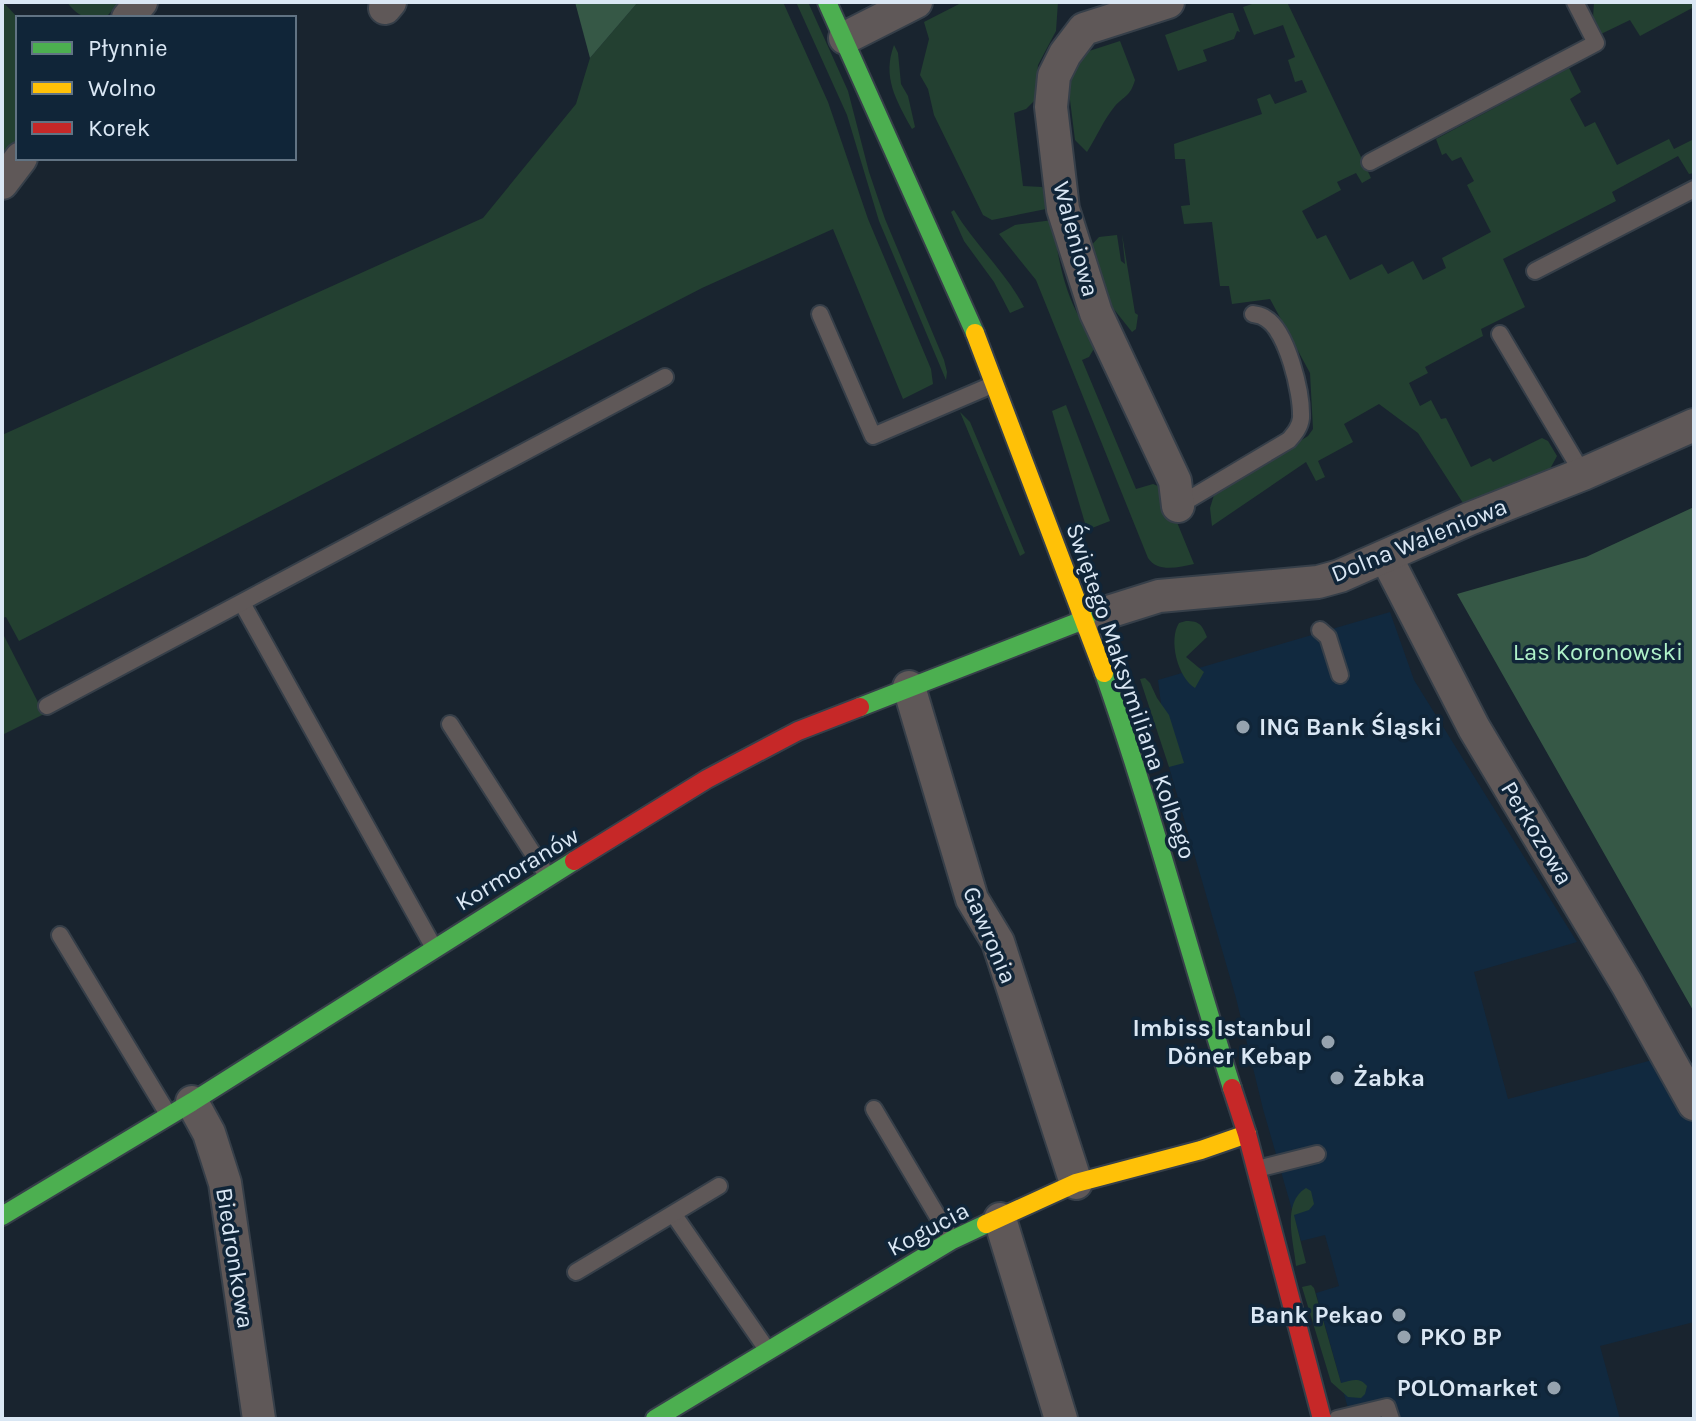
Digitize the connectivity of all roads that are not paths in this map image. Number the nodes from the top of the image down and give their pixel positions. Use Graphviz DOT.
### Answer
graph roads {
  1 [pos="827,2"];
  2 [pos="916,2"];
  3 [pos="1168,2"];
  4 [pos="1575,2"];
  5 [pos="845,38"];
  6 [pos="19,160"];
  7 [pos="1370,162"];
  8 [pos="2,183"];
  9 [pos="1694,189"];
  10 [pos="1535,271"];
  11 [pos="820,314"];
  12 [pos="1253,314"];
  13 [pos="1500,334"];
  14 [pos="665,377"];
  15 [pos="994,384"];
  16 [pos="1694,425"];
  17 [pos="1583,474"];
  18 [pos="1176,494"];
  19 [pos="1386,557"];
  20 [pos="242,603"];
  21 [pos="1086,619"];
  22 [pos="1320,630"];
  23 [pos="1340,675"];
  24 [pos="909,687"];
  25 [pos="47,706"];
  26 [pos="450,724"];
  27 [pos="549,878"];
  28 [pos="60,935"];
  29 [pos="434,947"];
  30 [pos="1694,1104"];
  31 [pos="180,1109"];
  32 [pos="874,1109"];
  33 [pos="1247,1134"];
  34 [pos="1317,1154"];
  35 [pos="1256,1169"];
  36 [pos="1076,1183"];
  37 [pos="719,1186"];
  38 [pos="674,1215"];
  39 [pos="2,1216"];
  40 [pos="1000,1219"];
  41 [pos="952,1240"];
  42 [pos="576,1272"];
  43 [pos="767,1350"];
  44 [pos="259,1419"];
  45 [pos="655,1419"];
  46 [pos="1061,1419"];
  47 [pos="1322,1419"];
  48 [pos="1337,1419"];
  49 [pos="1391,1419"];
  1 -- 5 [label="street, Świętego Maksymiliana Kolbego"];
  2 -- 5 [label="street"];
  3 -- 18 [label="street, Waleniowa"];
  4 -- 7 [label="lane"];
  5 -- 15 [label="street, Świętego Maksymiliana Kolbego"];
  6 -- 8 [label="street"];
  9 -- 10 [label="lane"];
  11 -- 15 [label="lane"];
  12 -- 18 [label="lane"];
  13 -- 17 [label="lane"];
  14 -- 20 [label="lane"];
  15 -- 21 [label="street, Świętego Maksymiliana Kolbego"];
  16 -- 17 [label="street, Dolna Waleniowa"];
  17 -- 19 [label="street, Dolna Waleniowa"];
  19 -- 21 [label="street, Dolna Waleniowa"];
  19 -- 30 [label="street, Perkozowa"];
  20 -- 25 [label="lane"];
  20 -- 29 [label="lane"];
  21 -- 24 [label="street, Kormoranów"];
  21 -- 33 [label="street, Świętego Maksymiliana Kolbego"];
  22 -- 23 [label="lane"];
  24 -- 27 [label="street, Kormoranów"];
  24 -- 36 [label="street, Gawronia"];
  26 -- 27 [label="lane"];
  27 -- 29 [label="street, Kormoranów"];
  28 -- 31 [label="lane"];
  29 -- 31 [label="street, Kormoranów"];
  31 -- 39 [label="street, Kormoranów"];
  31 -- 44 [label="street, Biedronkowa"];
  32 -- 41 [label="lane"];
  33 -- 35 [label="street, Świętego Maksymiliana Kolbego"];
  33 -- 36 [label="street, Kogucia"];
  34 -- 35 [label="lane"];
  35 -- 47 [label="street, Świętego Maksymiliana Kolbego"];
  36 -- 40 [label="street, Kogucia"];
  37 -- 38 [label="lane"];
  38 -- 42 [label="lane"];
  38 -- 43 [label="lane"];
  40 -- 41 [label="street, Kogucia"];
  40 -- 46 [label="street"];
  41 -- 43 [label="street, Kogucia"];
  43 -- 45 [label="street, Kogucia"];
  48 -- 49 [label="lane"];
}
